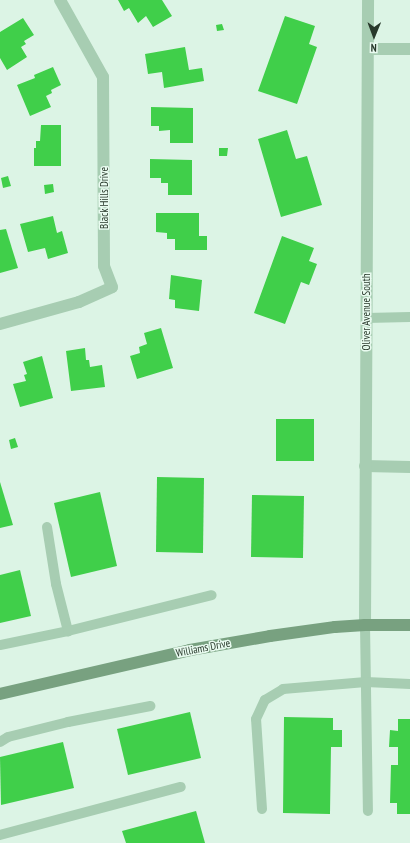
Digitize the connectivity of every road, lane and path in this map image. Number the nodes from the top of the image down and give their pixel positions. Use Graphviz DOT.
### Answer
graph roads {
  1 [pos="60,0"];
  2 [pos="368,0"];
  3 [pos="368,49"];
  4 [pos="410,49"];
  5 [pos="410,317"];
  6 [pos="366,318"];
  7 [pos="0,324"];
  8 [pos="365,466"];
  9 [pos="410,467"];
  10 [pos="47,527"];
  11 [pos="212,595"];
  12 [pos="365,625"];
  13 [pos="410,625"];
  14 [pos="68,631"];
  15 [pos="0,645"];
  16 [pos="366,682"];
  17 [pos="410,684"];
  18 [pos="0,694"];
  19 [pos="150,706"];
  20 [pos="0,742"];
  21 [pos="181,787"];
  22 [pos="262,809"];
  23 [pos="368,811"];
  24 [pos="0,835"];
  1 -- 7 [label="street, Black Hills Drive"];
  2 -- 3 [label="street, Oliver Avenue South"];
  3 -- 4 [label="street"];
  3 -- 6 [label="street, Oliver Avenue South"];
  5 -- 6 [label="lane"];
  6 -- 8 [label="street, Oliver Avenue South"];
  8 -- 9 [label="street"];
  8 -- 12 [label="street, Oliver Avenue South"];
  10 -- 14 [label="lane"];
  11 -- 14 [label="lane"];
  12 -- 13 [label="main road, Williams Drive"];
  12 -- 16 [label="lane"];
  12 -- 18 [label="main road, Williams Drive"];
  14 -- 15 [label="lane"];
  16 -- 17 [label="lane"];
  16 -- 22 [label="lane"];
  16 -- 23 [label="lane"];
  19 -- 20 [label="lane"];
  21 -- 24 [label="lane"];
}
